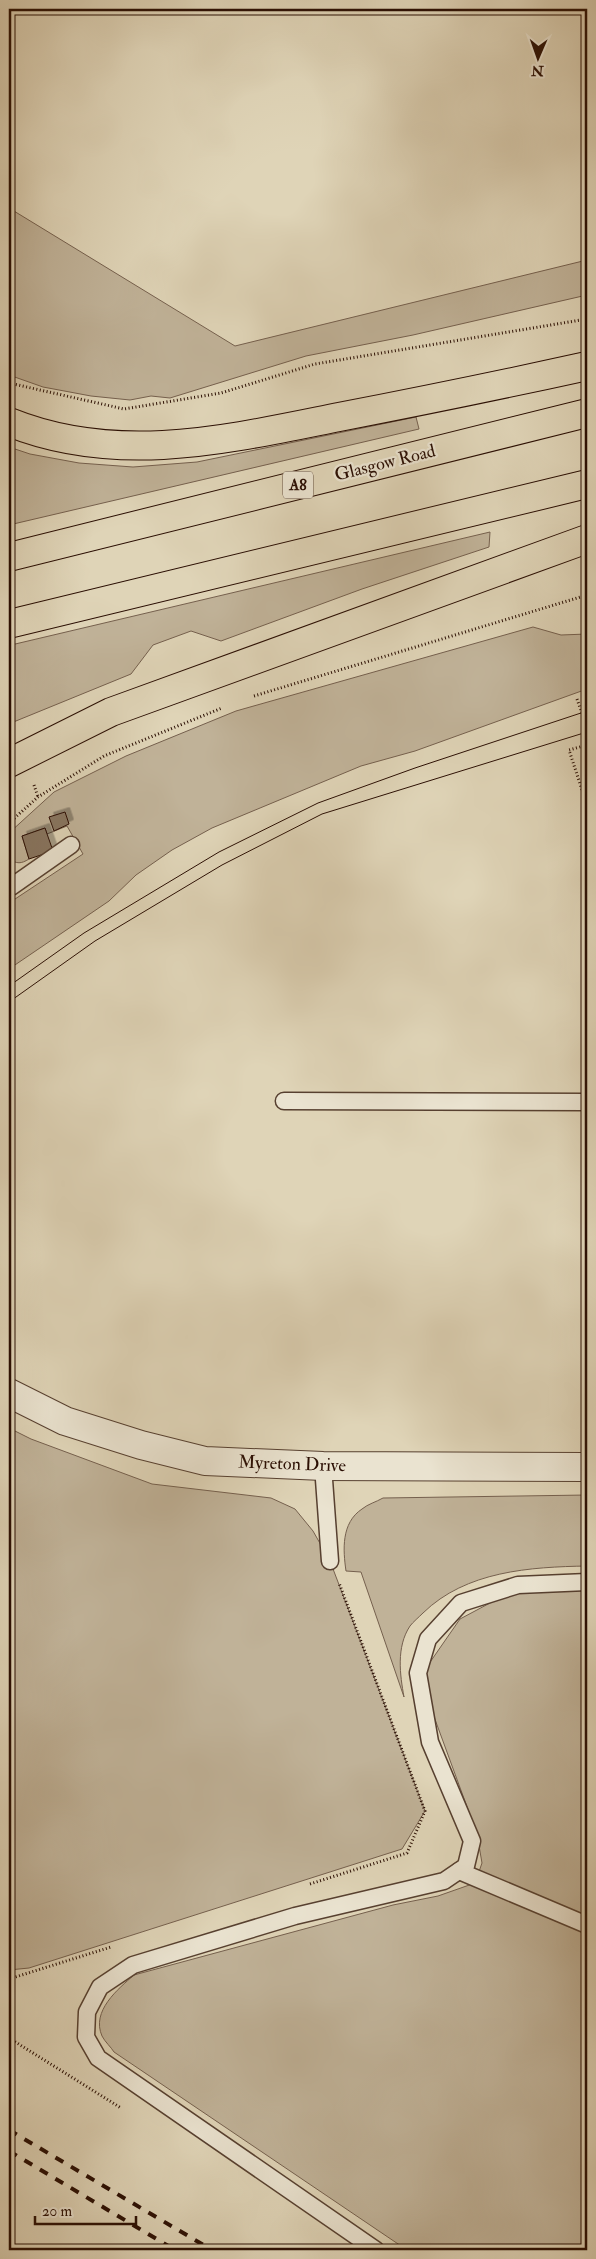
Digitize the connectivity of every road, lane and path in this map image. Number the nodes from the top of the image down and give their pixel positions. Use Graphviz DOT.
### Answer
graph roads {
  1 [pos="587,319"];
  2 [pos="587,366"];
  3 [pos="9,383"];
  4 [pos="587,413"];
  5 [pos="9,422"];
  6 [pos="587,484"];
  7 [pos="587,539"];
  8 [pos="9,557"];
  9 [pos="587,595"];
  10 [pos="9,624"];
  11 [pos="250,697"];
  12 [pos="577,700"];
  13 [pos="231,704"];
  14 [pos="587,728"];
  15 [pos="587,745"];
  16 [pos="9,763"];
  17 [pos="587,805"];
  18 [pos="9,823"];
  19 [pos="71,845"];
  20 [pos="9,887"];
  21 [pos="284,1101"];
  22 [pos="587,1102"];
  23 [pos="9,1393"];
  24 [pos="323,1466"];
  25 [pos="587,1467"];
  26 [pos="330,1561"];
  27 [pos="587,1582"];
  28 [pos="459,1871"];
  29 [pos="303,1886"];
  30 [pos="587,1925"];
  31 [pos="115,1946"];
  32 [pos="9,1979"];
  33 [pos="376,2250"];
  1 -- 3 [label="path"];
  2 -- 5 [label="main road"];
  4 -- 8 [label="main road, Glasgow Road / A8"];
  6 -- 10 [label="main road"];
  7 -- 16 [label="main road"];
  9 -- 11 [label="path"];
  12 -- 14 [label="path"];
  13 -- 18 [label="path"];
  15 -- 17 [label="path"];
  19 -- 20 [label="lane"];
  21 -- 22 [label="lane"];
  23 -- 24 [label="street, Myreton Drive"];
  24 -- 25 [label="street, Myreton Drive"];
  24 -- 26 [label="lane"];
  26 -- 29 [label="path"];
  27 -- 28 [label="lane"];
  28 -- 30 [label="lane"];
  28 -- 33 [label="lane"];
  31 -- 32 [label="path"];
}
